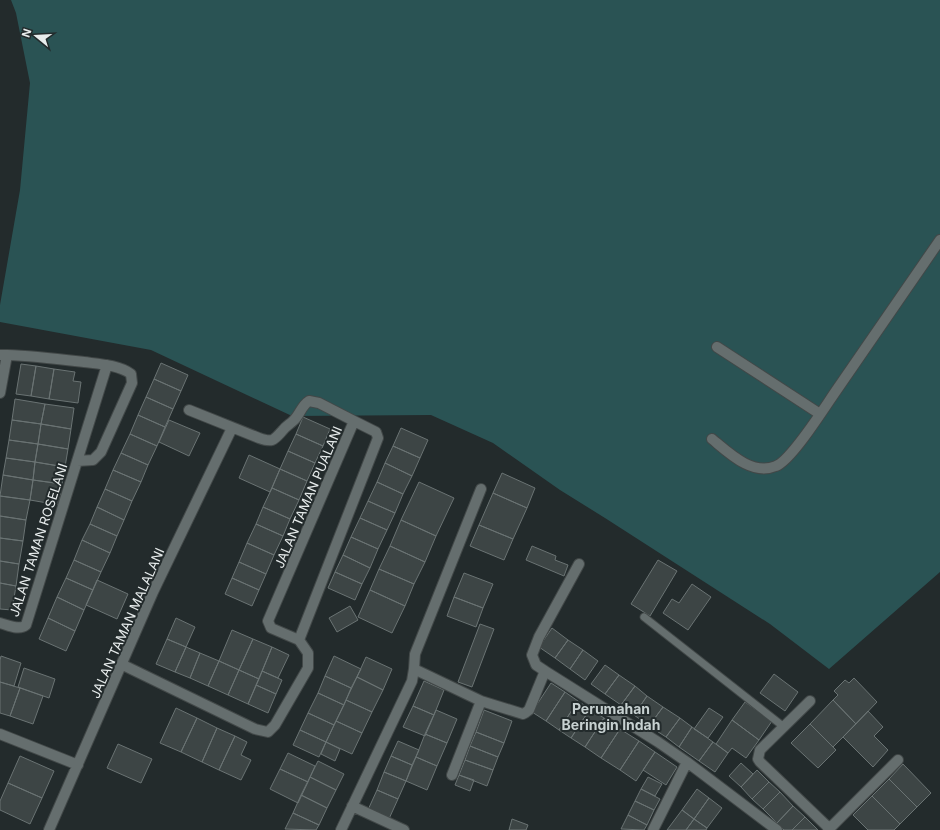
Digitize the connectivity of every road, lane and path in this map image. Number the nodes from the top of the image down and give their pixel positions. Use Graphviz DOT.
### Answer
graph roads {
  1 [pos="940,240"];
  2 [pos="717,347"];
  3 [pos="4,355"];
  4 [pos="107,365"];
  5 [pos="0,393"];
  6 [pos="189,410"];
  7 [pos="820,414"];
  8 [pos="354,421"];
  9 [pos="232,428"];
  10 [pos="712,439"];
  11 [pos="77,461"];
  12 [pos="481,489"];
  13 [pos="579,564"];
  14 [pos="644,617"];
  15 [pos="0,622"];
  16 [pos="298,640"];
  17 [pos="121,664"];
  18 [pos="414,669"];
  19 [pos="545,671"];
  20 [pos="481,700"];
  21 [pos="810,701"];
  22 [pos="784,727"];
  23 [pos="0,734"];
  24 [pos="898,760"];
  25 [pos="687,762"];
  26 [pos="78,765"];
  27 [pos="452,775"];
  28 [pos="352,806"];
  29 [pos="773,829"];
  30 [pos="829,829"];
  31 [pos="49,830"];
  32 [pos="341,830"];
  33 [pos="404,830"];
  34 [pos="653,830"];
  1 -- 7 [label="street"];
  2 -- 7 [label="street"];
  3 -- 4 [label="street, JALAN TAMAN ROSELANI"];
  3 -- 5 [label="street, JALAN TAMAN ROSELANI"];
  4 -- 11 [label="street, JALAN TAMAN ROSELANI"];
  4 -- 11 [label="street, JALAN TAMAN ROSELANI"];
  6 -- 9 [label="street"];
  7 -- 10 [label="street"];
  8 -- 9 [label="street"];
  8 -- 16 [label="street, JALAN TAMAN PUALANI"];
  8 -- 16 [label="street, JALAN TAMAN PUALANI"];
  9 -- 17 [label="street, JALAN TAMAN MALALANI"];
  11 -- 15 [label="street, JALAN TAMAN ROSELANI"];
  12 -- 18 [label="street"];
  13 -- 19 [label="street"];
  14 -- 22 [label="lane"];
  16 -- 17 [label="street"];
  17 -- 26 [label="street, JALAN TAMAN MALALANI"];
  18 -- 20 [label="street"];
  18 -- 28 [label="street"];
  19 -- 20 [label="street"];
  19 -- 25 [label="street"];
  20 -- 27 [label="street"];
  21 -- 22 [label="street"];
  22 -- 30 [label="street"];
  23 -- 26 [label="street"];
  24 -- 30 [label="street"];
  25 -- 29 [label="street"];
  25 -- 34 [label="street"];
  26 -- 31 [label="street, JALAN TAMAN MALALANI"];
  28 -- 32 [label="street"];
  28 -- 33 [label="street"];
}
